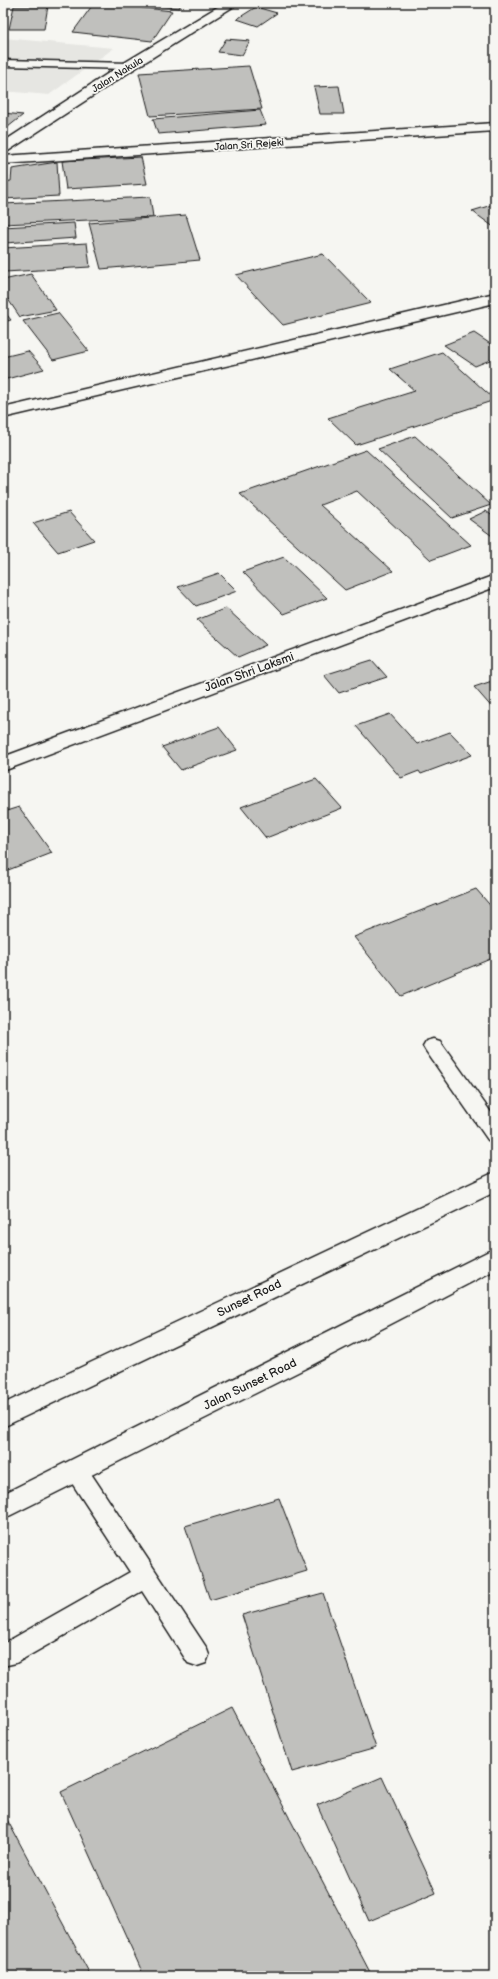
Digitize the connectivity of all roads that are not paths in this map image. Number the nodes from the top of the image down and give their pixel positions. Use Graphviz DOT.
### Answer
graph roads {
  1 [pos="233,3"];
  2 [pos="3,63"];
  3 [pos="129,66"];
  4 [pos="495,127"];
  5 [pos="3,148"];
  6 [pos="3,160"];
  7 [pos="495,298"];
  8 [pos="3,413"];
  9 [pos="495,581"];
  10 [pos="3,764"];
  11 [pos="433,1046"];
  12 [pos="495,1134"];
  13 [pos="495,1180"];
  14 [pos="495,1258"];
  15 [pos="3,1416"];
  16 [pos="76,1470"];
  17 [pos="3,1507"];
  18 [pos="146,1576"];
  19 [pos="3,1655"];
  20 [pos="197,1655"];
  1 -- 3 [label="main road, Jalan Nakula"];
  2 -- 3 [label="lane"];
  3 -- 5 [label="main road, Jalan Nakula"];
  4 -- 6 [label="main road, Jalan Sri Rejeki"];
  7 -- 8 [label="main road"];
  9 -- 10 [label="main road, Jalan Shri Laksmi"];
  11 -- 12 [label="lane"];
  13 -- 15 [label="main road, Sunset Road"];
  14 -- 16 [label="main road, Jalan Sunset Road"];
  16 -- 17 [label="main road, Jalan Sunset Road"];
  16 -- 18 [label="lane"];
  18 -- 19 [label="lane"];
  18 -- 20 [label="lane"];
}
